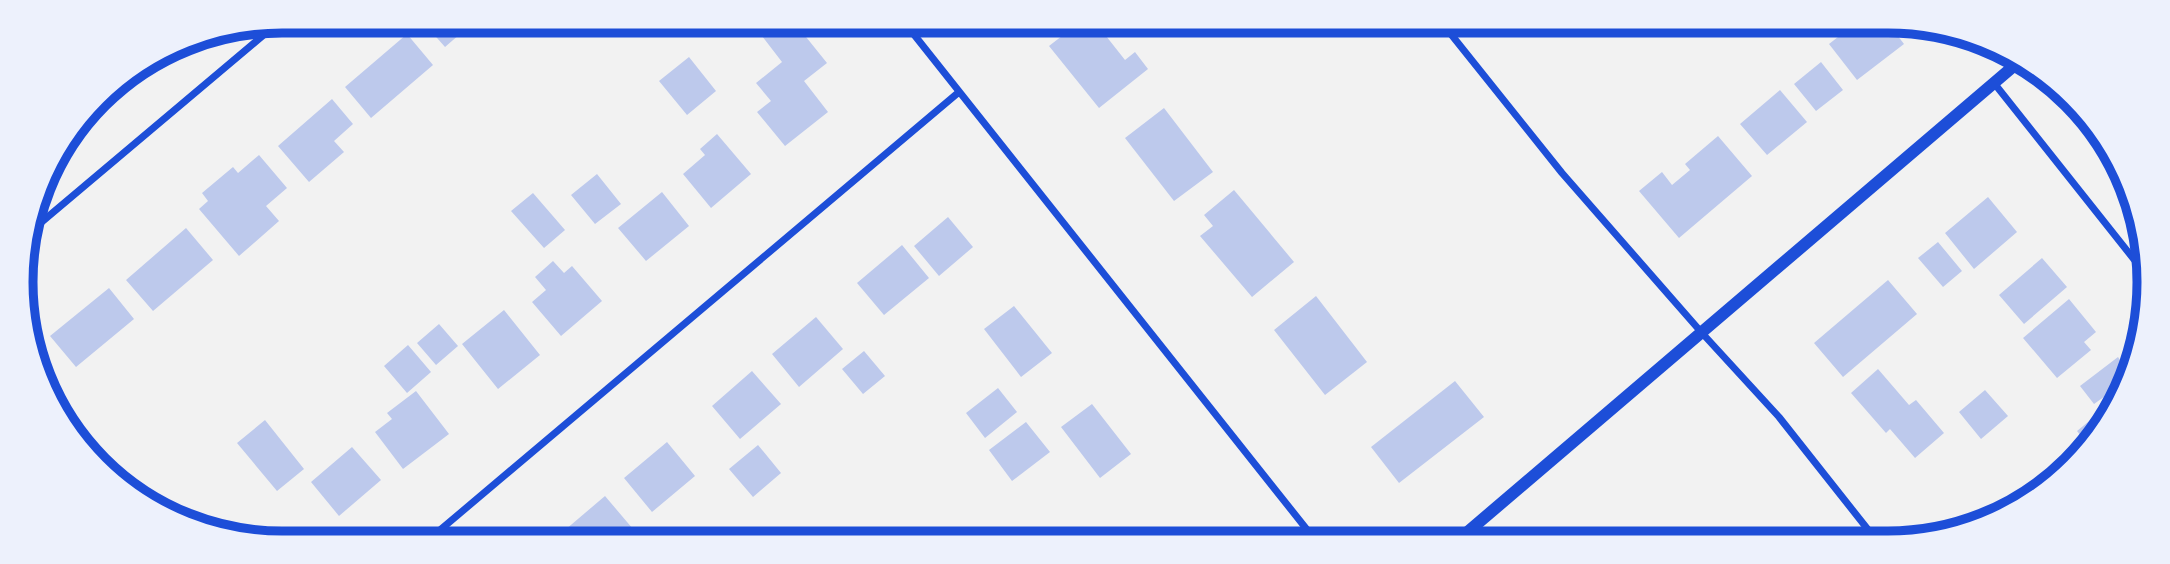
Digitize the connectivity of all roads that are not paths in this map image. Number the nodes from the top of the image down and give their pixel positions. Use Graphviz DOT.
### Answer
graph roads {
  1 [pos="913,33"];
  2 [pos="1450,33"];
  3 [pos="265,34"];
  4 [pos="2012,67"];
  5 [pos="1994,83"];
  6 [pos="959,92"];
  7 [pos="41,223"];
  8 [pos="2136,262"];
  9 [pos="1702,333"];
  10 [pos="439,531"];
  11 [pos="1308,531"];
  12 [pos="1469,531"];
  13 [pos="1869,531"];
  1 -- 6 [label="street"];
  2 -- 9 [label="street"];
  3 -- 7 [label="street"];
  4 -- 5 [label="street"];
  5 -- 8 [label="street"];
  5 -- 9 [label="street"];
  6 -- 10 [label="street"];
  6 -- 11 [label="street"];
  9 -- 12 [label="street"];
  9 -- 13 [label="street"];
}
